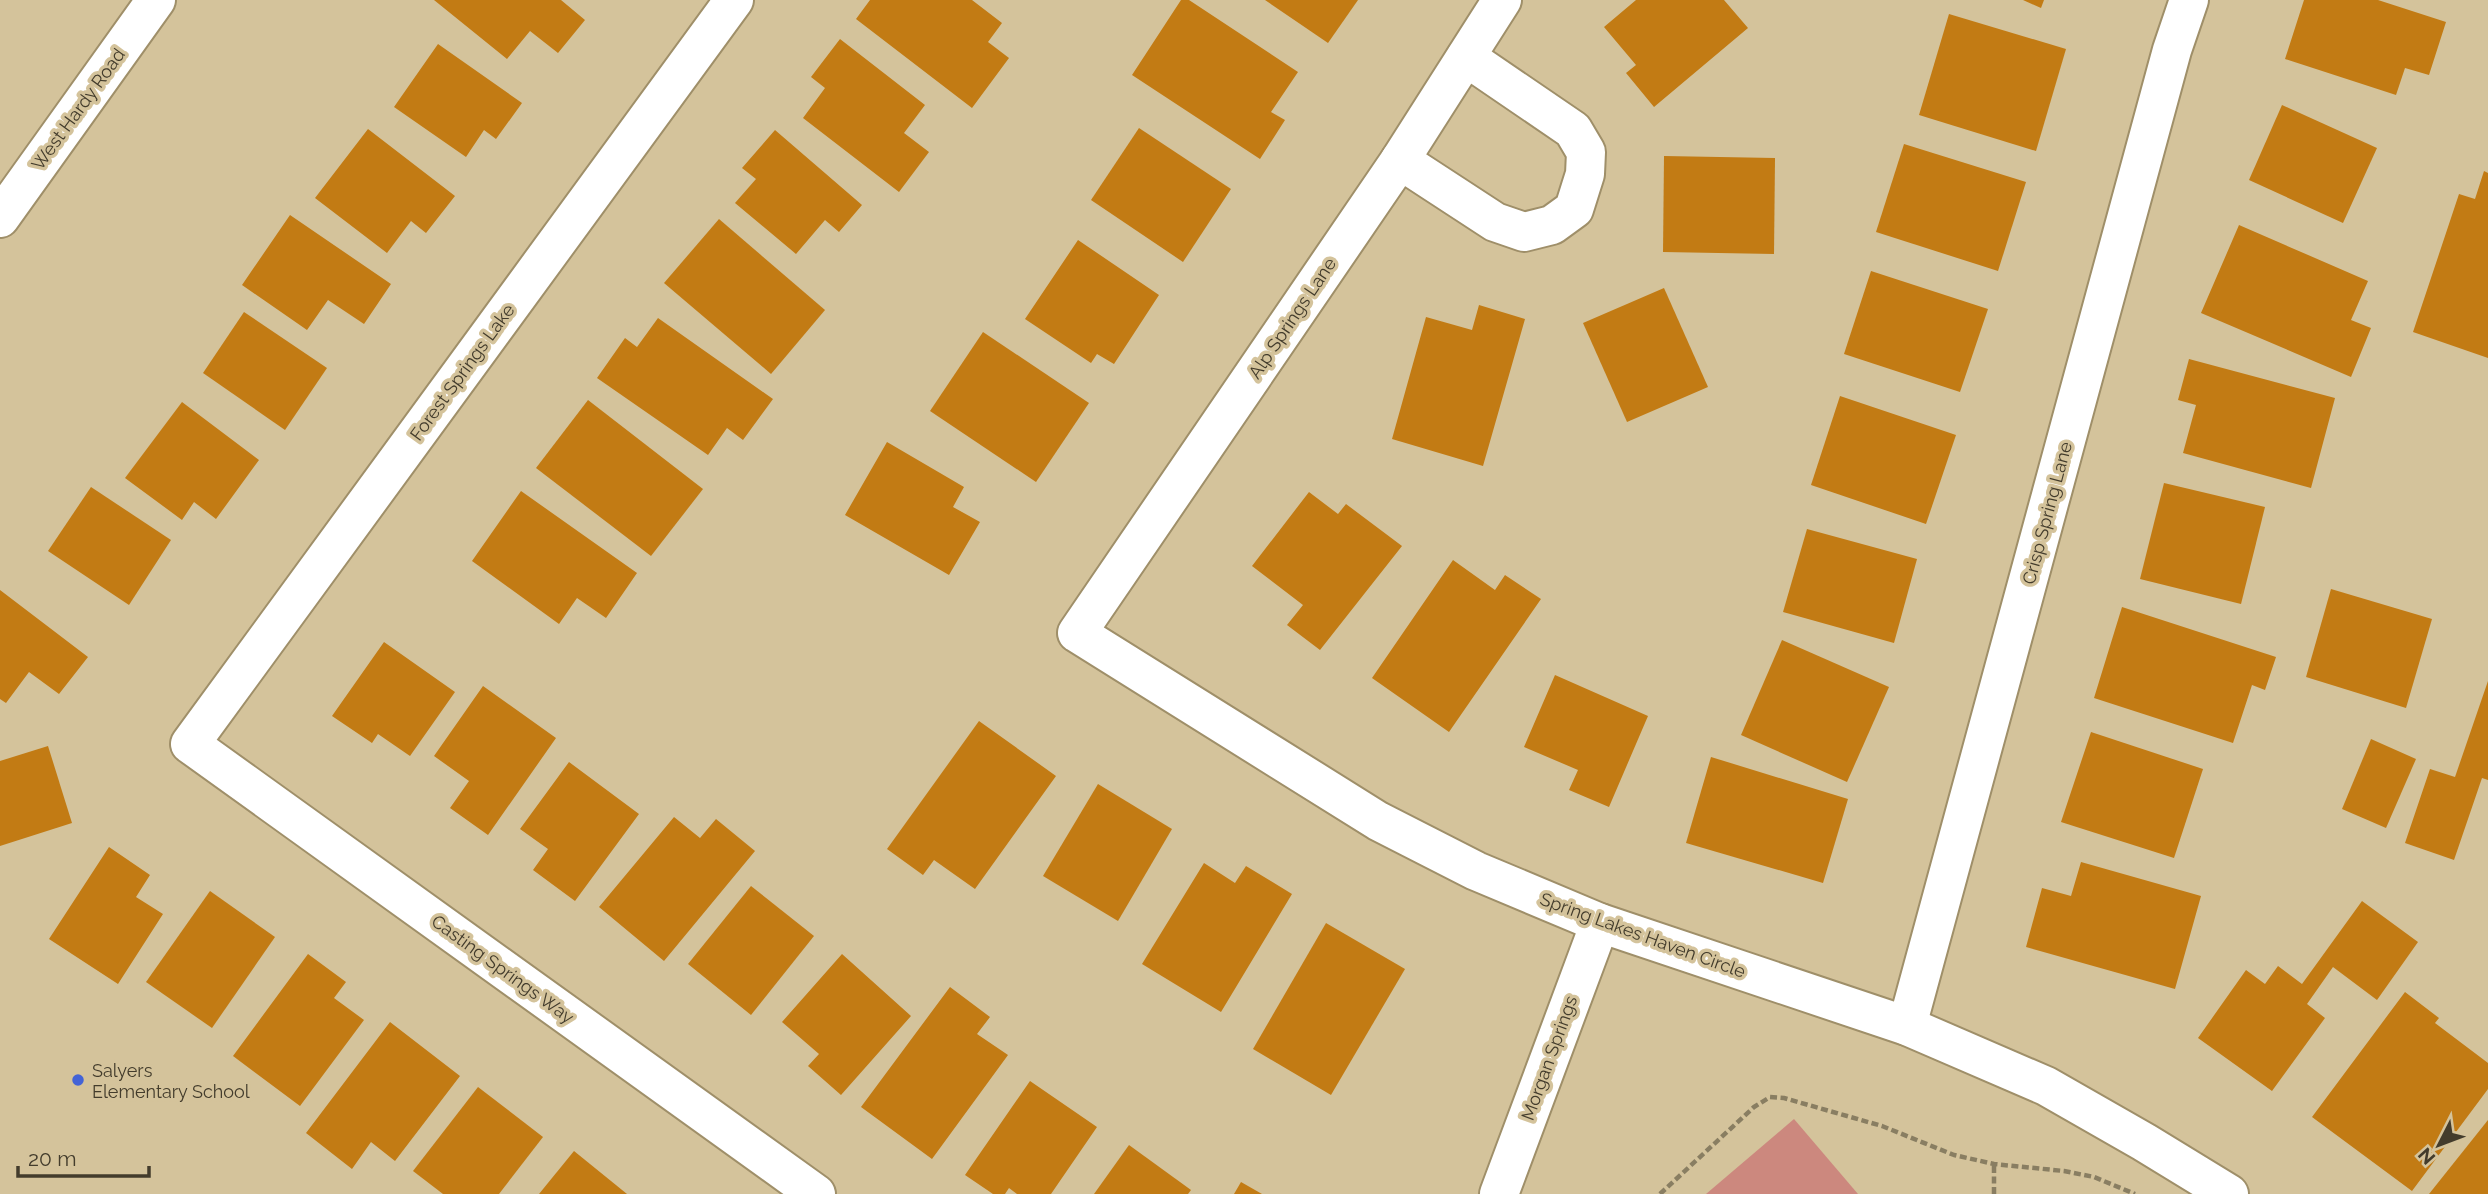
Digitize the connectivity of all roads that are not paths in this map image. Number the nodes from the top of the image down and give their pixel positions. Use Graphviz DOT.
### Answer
graph roads {
  1 [pos="156,0"];
  2 [pos="734,0"];
  3 [pos="1502,0"];
  4 [pos="2189,0"];
  5 [pos="1466,57"];
  6 [pos="1400,160"];
  7 [pos="0,218"];
  8 [pos="1077,633"];
  9 [pos="190,744"];
  10 [pos="1600,923"];
  11 [pos="1907,1026"];
  12 [pos="816,1194"];
  13 [pos="1499,1194"];
  14 [pos="2229,1194"];
  1 -- 7 [label="street, West Hardy Road"];
  2 -- 9 [label="street, Forest Springs Lake"];
  3 -- 5 [label="street, Alp Springs Lane"];
  4 -- 11 [label="street, Crisp Spring Lane"];
  5 -- 6 [label="street, Alp Springs Lane"];
  5 -- 6 [label="street"];
  6 -- 8 [label="street, Alp Springs Lane"];
  8 -- 10 [label="street, Spring Lakes Haven Circle"];
  9 -- 12 [label="street, Casting Springs Way"];
  10 -- 11 [label="street, Spring Lakes Haven Circle"];
  10 -- 13 [label="street, Morgan Springs"];
  11 -- 14 [label="street, Spring Lakes Haven Circle"];
}
